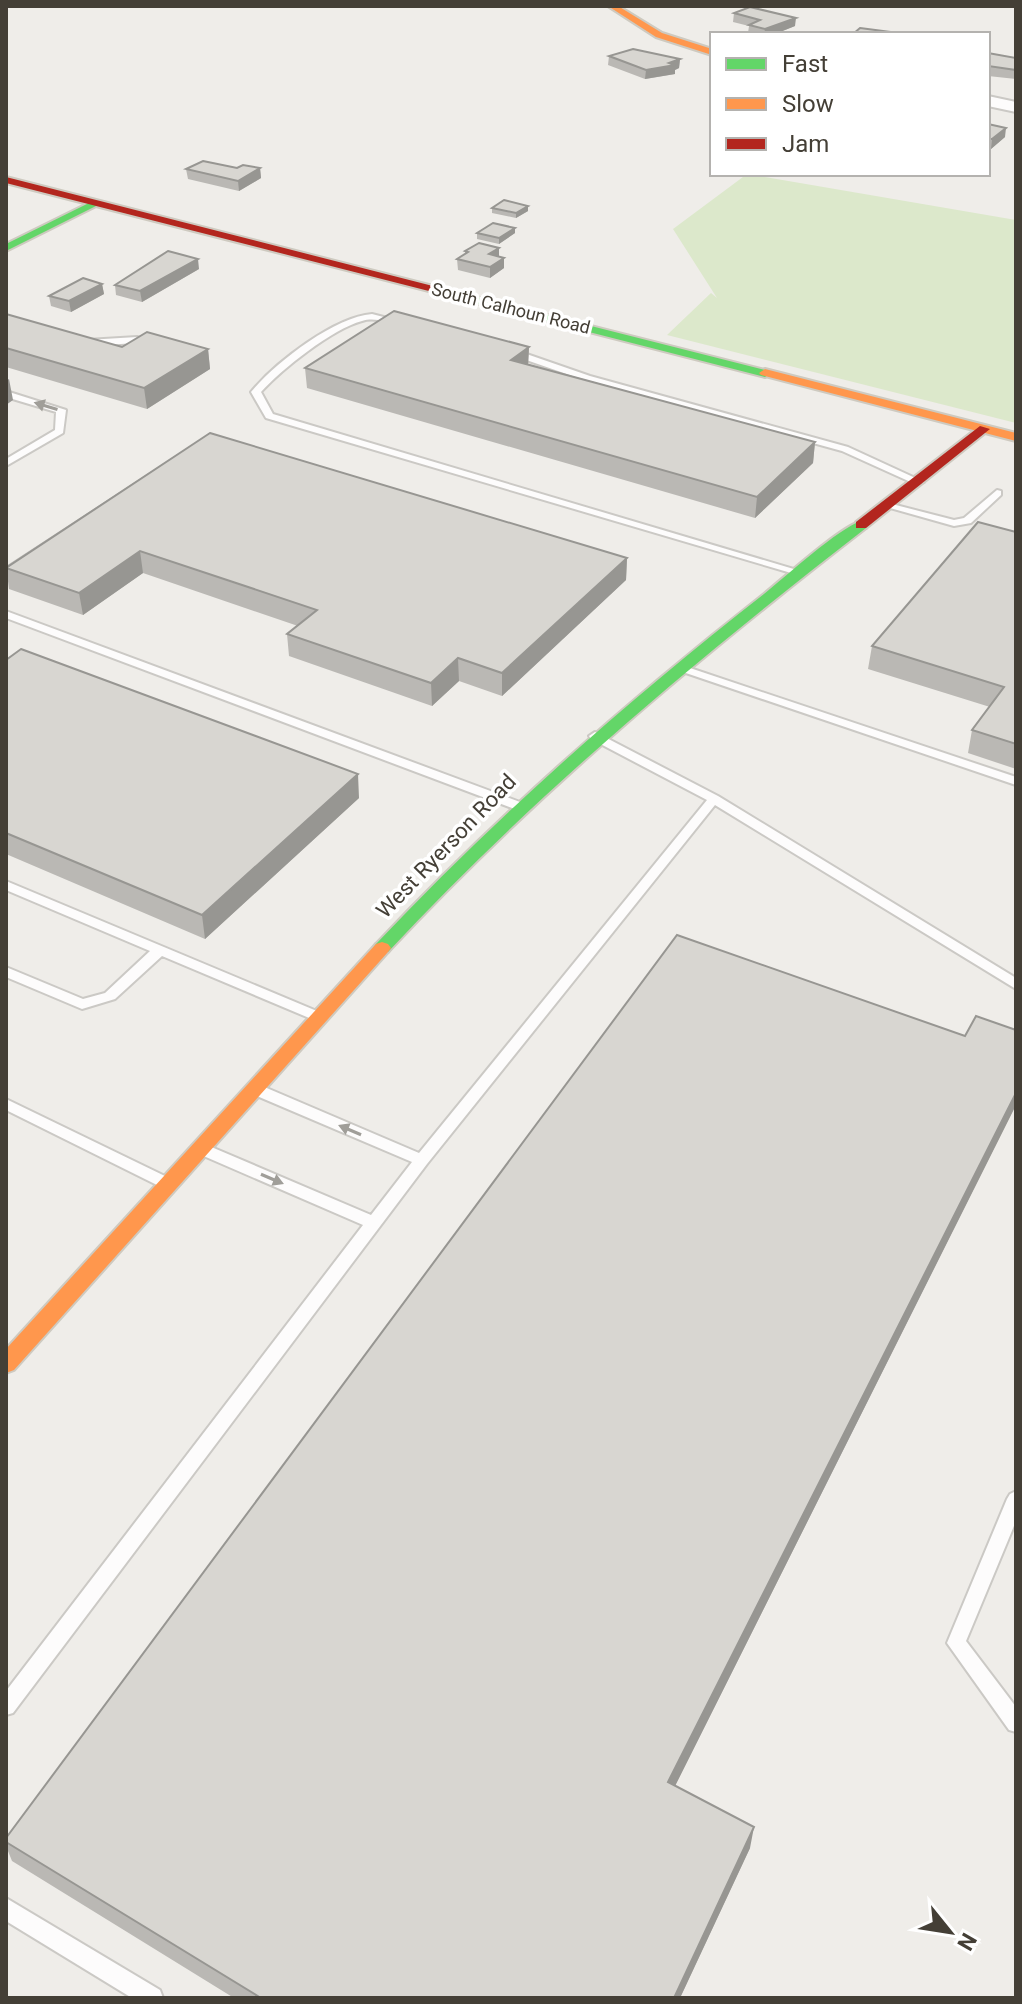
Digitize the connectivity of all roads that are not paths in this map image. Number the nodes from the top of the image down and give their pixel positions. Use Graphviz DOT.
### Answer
graph roads {
  1 [pos="612,6"];
  2 [pos="710,51"];
  3 [pos="990,101"];
  4 [pos="1016,107"];
  5 [pos="6,180"];
  6 [pos="97,203"];
  7 [pos="6,248"];
  8 [pos="410,325"];
  9 [pos="75,340"];
  10 [pos="164,346"];
  11 [pos="499,349"];
  12 [pos="6,394"];
  13 [pos="984,429"];
  14 [pos="1016,437"];
  15 [pos="6,463"];
  16 [pos="919,482"];
  17 [pos="997,493"];
  18 [pos="888,506"];
  19 [pos="802,573"];
  20 [pos="6,614"];
  21 [pos="680,668"];
  22 [pos="595,736"];
  23 [pos="1016,781"];
  24 [pos="714,799"];
  25 [pos="516,805"];
  26 [pos="6,885"];
  27 [pos="160,950"];
  28 [pos="6,972"];
  29 [pos="1016,984"];
  30 [pos="320,1017"];
  31 [pos="254,1089"];
  32 [pos="6,1104"];
  33 [pos="200,1149"];
  34 [pos="422,1160"];
  35 [pos="168,1184"];
  36 [pos="373,1223"];
  37 [pos="6,1364"];
  38 [pos="1016,1499"];
  39 [pos="6,1706"];
  40 [pos="1016,1723"];
  41 [pos="6,1909"];
  42 [pos="152,1998"];
  1 -- 2 [label="street"];
  3 -- 4 [label="street"];
  5 -- 6 [label="street, South Calhoun Road"];
  6 -- 7 [label="street"];
  6 -- 13 [label="street, South Calhoun Road"];
  8 -- 19 [label="lane"];
  9 -- 10 [label="lane"];
  11 -- 16 [label="lane"];
  15 -- 12 [label="lane, one-way"];
  13 -- 14 [label="street, South Calhoun Road"];
  13 -- 16 [label="street, West Ryerson Road"];
  16 -- 18 [label="street, West Ryerson Road"];
  17 -- 18 [label="lane"];
  18 -- 19 [label="street, West Ryerson Road"];
  19 -- 21 [label="street, West Ryerson Road"];
  20 -- 25 [label="lane"];
  21 -- 22 [label="street, West Ryerson Road"];
  21 -- 23 [label="lane"];
  22 -- 24 [label="lane"];
  22 -- 25 [label="street, West Ryerson Road"];
  24 -- 29 [label="lane"];
  24 -- 34 [label="lane"];
  25 -- 30 [label="street, West Ryerson Road"];
  26 -- 27 [label="lane"];
  27 -- 28 [label="lane"];
  27 -- 30 [label="lane"];
  30 -- 31 [label="street, West Ryerson Road"];
  31 -- 33 [label="street, West Ryerson Road"];
  34 -- 31 [label="lane, one-way"];
  32 -- 35 [label="lane"];
  33 -- 35 [label="street, West Ryerson Road"];
  33 -- 36 [label="lane, one-way"];
  34 -- 36 [label="lane"];
  35 -- 37 [label="street, West Ryerson Road"];
  36 -- 39 [label="lane"];
  38 -- 40 [label="lane"];
  41 -- 42 [label="lane"];
}
